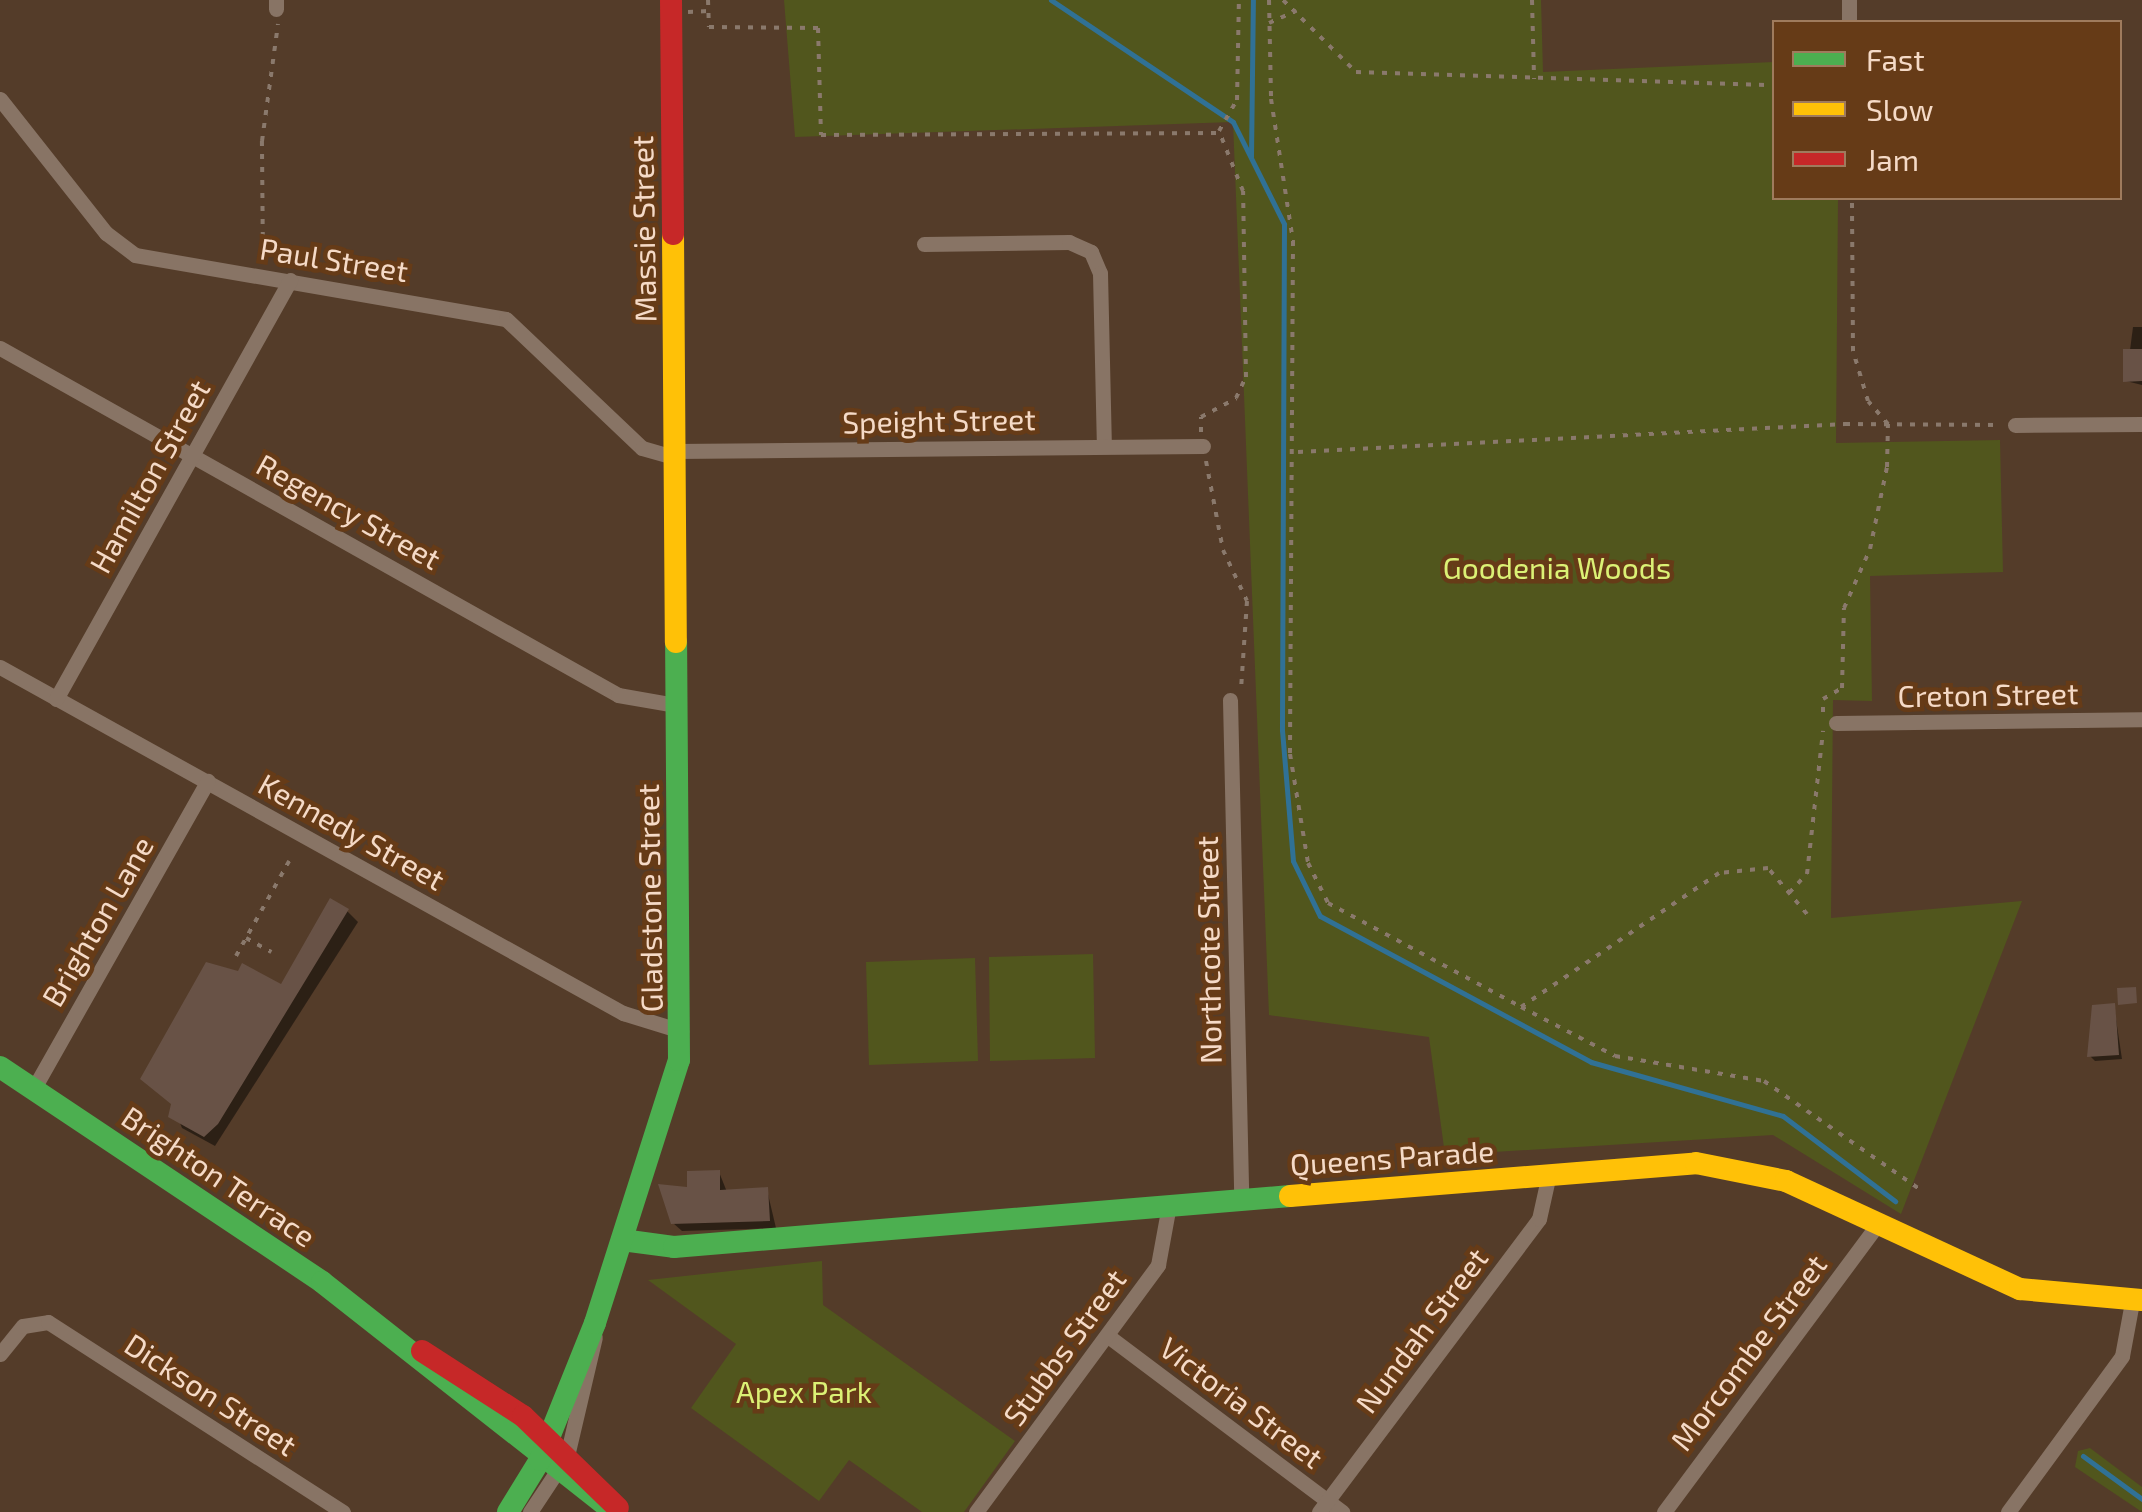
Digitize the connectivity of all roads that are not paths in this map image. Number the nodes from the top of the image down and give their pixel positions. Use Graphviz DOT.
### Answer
graph roads {
  1 [pos="671,0"];
  2 [pos="0,99"];
  3 [pos="924,244"];
  4 [pos="290,280"];
  5 [pos="0,348"];
  6 [pos="2142,424"];
  7 [pos="2015,425"];
  8 [pos="1104,445"];
  9 [pos="1203,446"];
  10 [pos="676,454"];
  11 [pos="191,456"];
  12 [pos="0,667"];
  13 [pos="56,698"];
  14 [pos="1230,700"];
  15 [pos="676,705"];
  16 [pos="2142,720"];
  17 [pos="1836,723"];
  18 [pos="208,782"];
  19 [pos="681,1031"];
  20 [pos="0,1067"];
  21 [pos="34,1088"];
  22 [pos="1549,1174"];
  23 [pos="1241,1199"];
  24 [pos="1169,1205"];
  25 [pos="1876,1225"];
  26 [pos="622,1240"];
  27 [pos="2137,1301"];
  28 [pos="595,1323"];
  29 [pos="1108,1336"];
  30 [pos="0,1354"];
  31 [pos="544,1449"];
  32 [pos="563,1466"];
  33 [pos="1323,1506"];
  34 [pos="343,1512"];
  35 [pos="508,1512"];
  36 [pos="530,1512"];
  37 [pos="618,1512"];
  38 [pos="976,1512"];
  39 [pos="1342,1512"];
  40 [pos="1664,1512"];
  41 [pos="2008,1512"];
  1 -- 10 [label="street, Massie Street"];
  2 -- 4 [label="street, Paul Street"];
  3 -- 8 [label="street"];
  4 -- 10 [label="street, Paul Street"];
  4 -- 11 [label="street, Hamilton Street"];
  5 -- 11 [label="street, Regency Street"];
  6 -- 7 [label="street"];
  8 -- 9 [label="street, Speight Street"];
  8 -- 10 [label="street, Speight Street"];
  10 -- 15 [label="street, Gladstone Street"];
  11 -- 13 [label="street, Hamilton Street"];
  11 -- 15 [label="street, Regency Street"];
  12 -- 13 [label="street, Kennedy Street"];
  13 -- 18 [label="street, Kennedy Street"];
  14 -- 23 [label="street, Northcote Street"];
  15 -- 19 [label="street, Gladstone Street"];
  16 -- 17 [label="street, Creton Street"];
  18 -- 19 [label="street, Kennedy Street"];
  18 -- 21 [label="street, Brighton Lane"];
  19 -- 26 [label="street, Gladstone Street"];
  20 -- 21 [label="street, Brighton Terrace"];
  21 -- 31 [label="street, Brighton Terrace"];
  22 -- 23 [label="street, Queens Parade"];
  22 -- 25 [label="street, Queens Parade"];
  22 -- 33 [label="street, Nundah Street"];
  23 -- 24 [label="street, Queens Parade"];
  24 -- 26 [label="street, Queens Parade"];
  24 -- 29 [label="street, Stubbs Street"];
  25 -- 27 [label="street, Queens Parade"];
  25 -- 40 [label="street, Morcombe Street"];
  26 -- 28 [label="street, Gladstone Street"];
  27 -- 41 [label="street"];
  28 -- 31 [label="street, Gladstone Street"];
  28 -- 32 [label="street, Gladstone Street"];
  29 -- 33 [label="street, Victoria Street"];
  29 -- 38 [label="street, Stubbs Street"];
  30 -- 34 [label="street, Dickson Street"];
  31 -- 32 [label="street, Brighton Terrace"];
  31 -- 35 [label="street, Gladstone Street"];
  32 -- 36 [label="street"];
  32 -- 37 [label="street, Brighton Terrace"];
  33 -- 39 [label="street, Victoria Street"];
}
